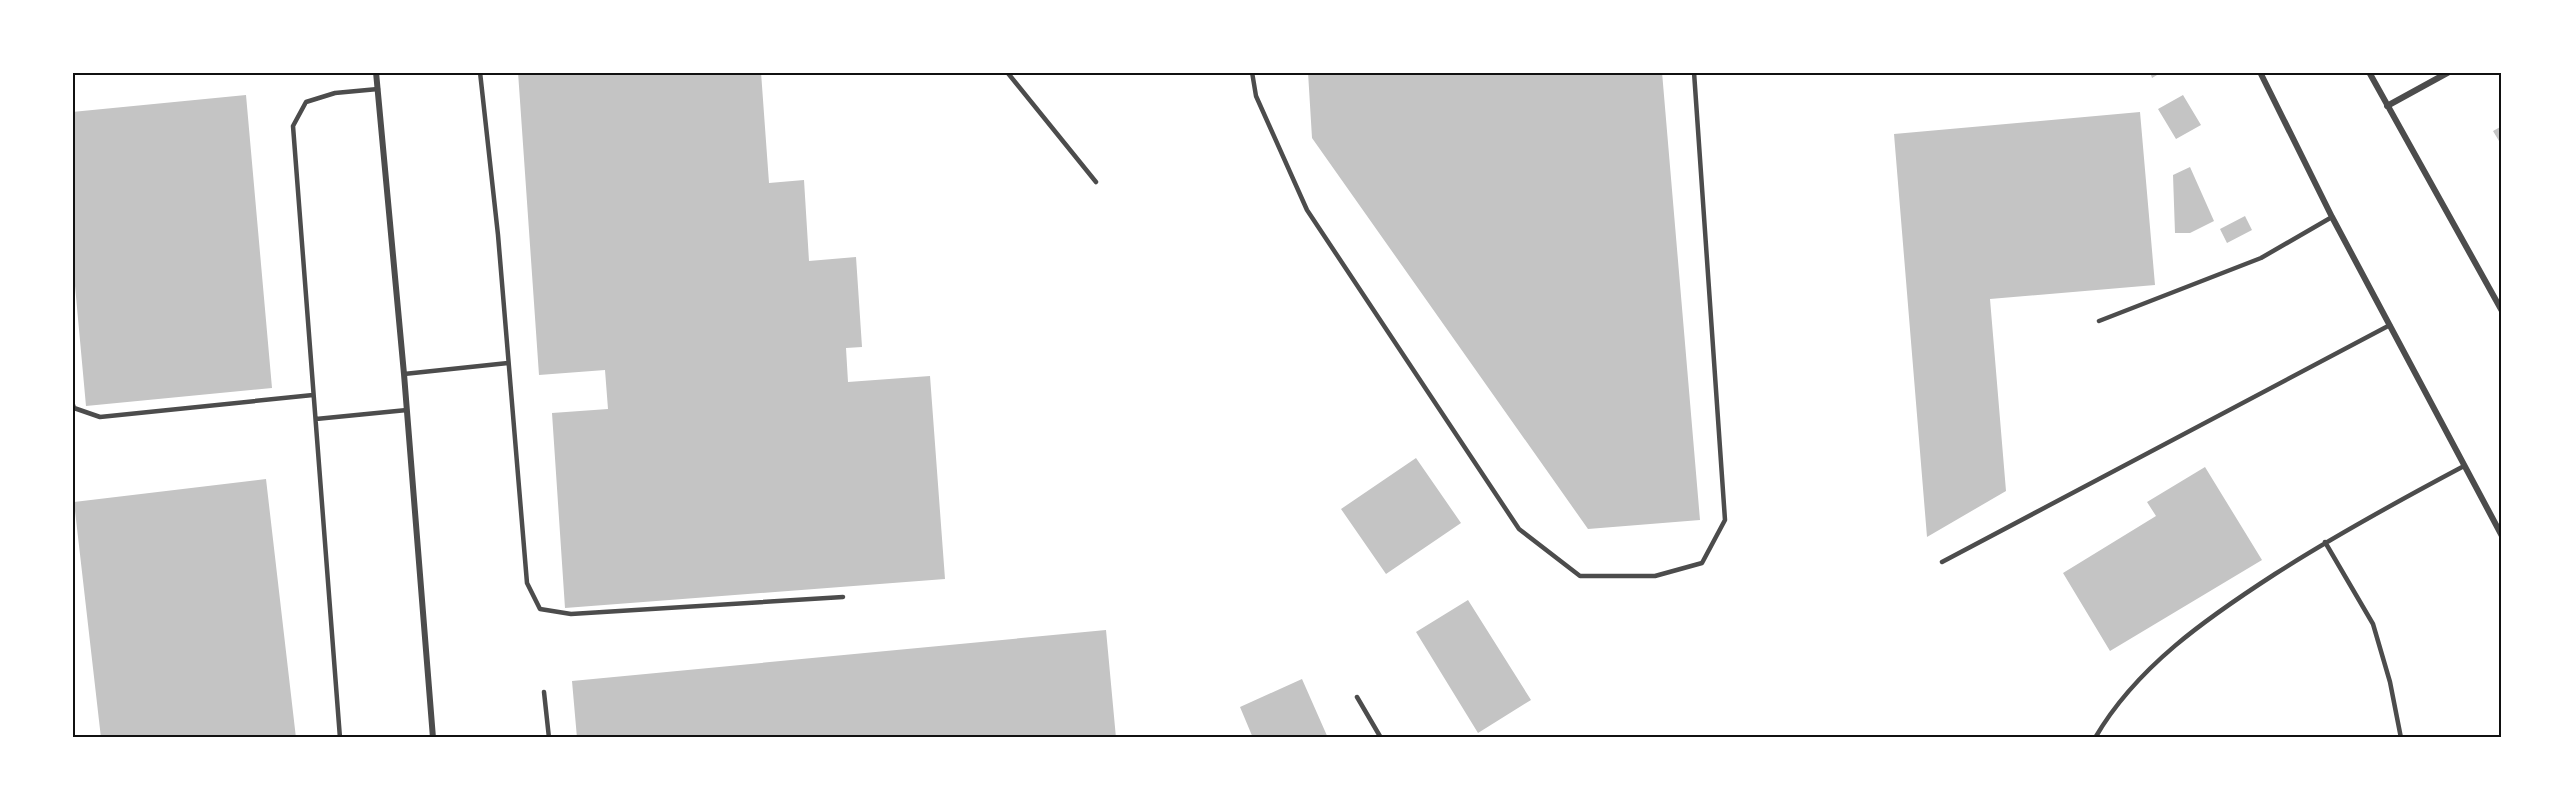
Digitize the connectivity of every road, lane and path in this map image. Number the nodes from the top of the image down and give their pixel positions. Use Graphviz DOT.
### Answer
graph roads {
  1 [pos="376,72"];
  2 [pos="480,72"];
  3 [pos="1007,72"];
  4 [pos="1251,72"];
  5 [pos="1694,72"];
  6 [pos="2260,72"];
  7 [pos="2369,72"];
  8 [pos="2449,72"];
  9 [pos="378,89"];
  10 [pos="2388,106"];
  11 [pos="1096,182"];
  12 [pos="2332,217"];
  13 [pos="2502,311"];
  14 [pos="2099,321"];
  15 [pos="2390,325"];
  16 [pos="508,363"];
  17 [pos="404,374"];
  18 [pos="313,395"];
  19 [pos="72,402"];
  20 [pos="407,410"];
  21 [pos="316,418"];
  22 [pos="2464,465"];
  23 [pos="2502,536"];
  24 [pos="2325,542"];
  25 [pos="1942,562"];
  26 [pos="843,597"];
  27 [pos="544,692"];
  28 [pos="1357,697"];
  29 [pos="340,738"];
  30 [pos="433,738"];
  31 [pos="549,738"];
  32 [pos="1381,738"];
  33 [pos="2095,738"];
  34 [pos="2401,738"];
  1 -- 9 [label="street"];
  2 -- 16 [label="lane"];
  3 -- 11 [label="lane"];
  4 -- 5 [label="lane"];
  6 -- 12 [label="street"];
  7 -- 10 [label="street"];
  8 -- 10 [label="street"];
  9 -- 17 [label="street"];
  9 -- 18 [label="lane"];
  10 -- 13 [label="street"];
  12 -- 14 [label="lane"];
  12 -- 15 [label="street"];
  15 -- 22 [label="street"];
  15 -- 25 [label="lane"];
  16 -- 17 [label="lane"];
  16 -- 26 [label="lane"];
  17 -- 20 [label="street"];
  18 -- 19 [label="lane"];
  18 -- 21 [label="lane"];
  20 -- 21 [label="lane"];
  20 -- 30 [label="street"];
  21 -- 29 [label="lane"];
  22 -- 23 [label="street"];
  22 -- 24 [label="lane"];
  24 -- 33 [label="lane"];
  24 -- 34 [label="lane"];
  27 -- 31 [label="lane"];
  28 -- 32 [label="lane"];
}
